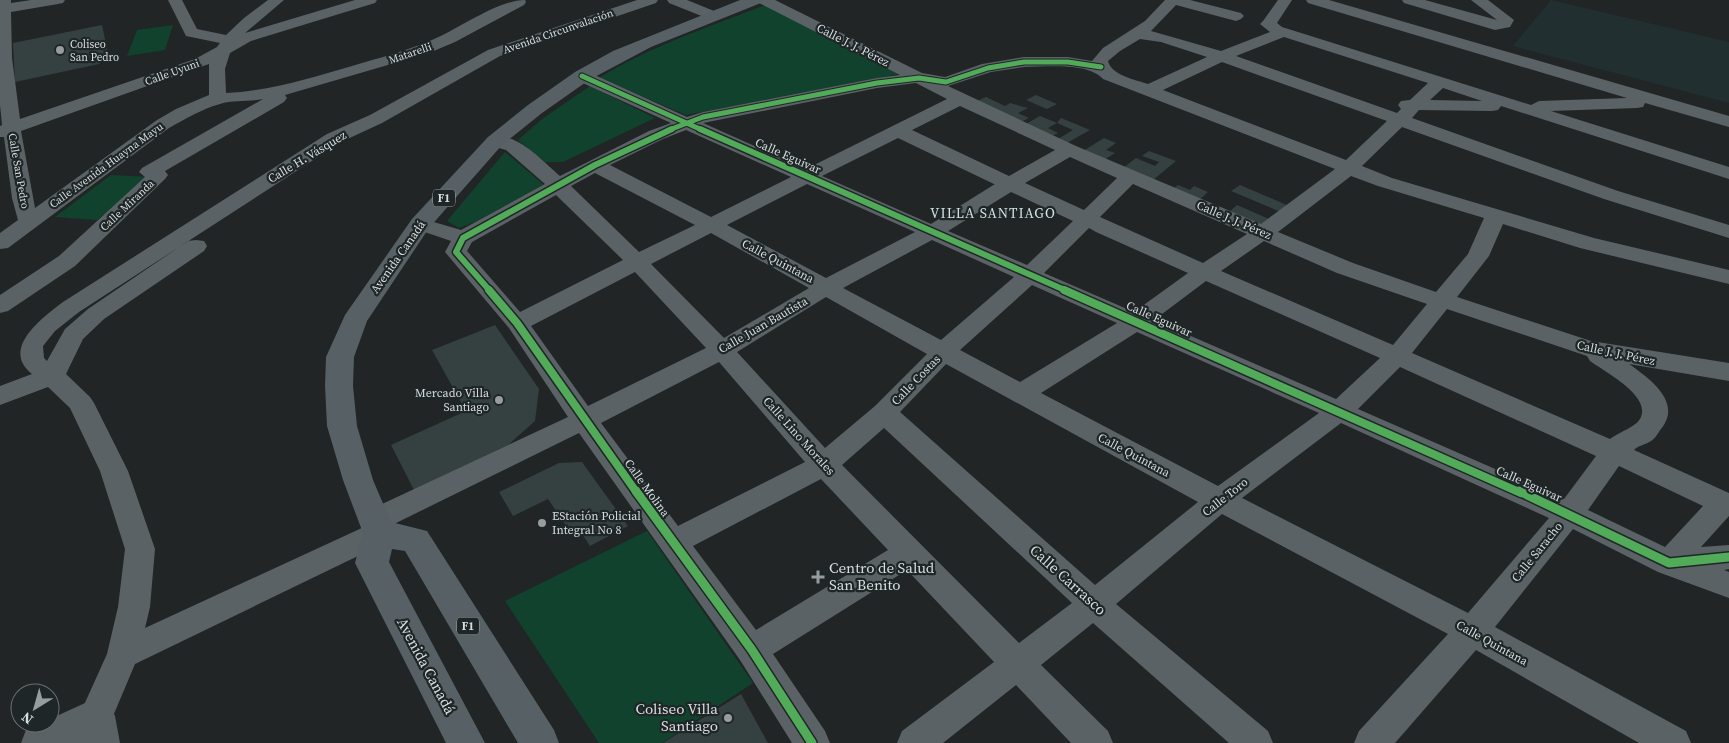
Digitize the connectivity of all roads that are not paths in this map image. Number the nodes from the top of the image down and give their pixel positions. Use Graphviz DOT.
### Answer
graph roads {
  1 [pos="58,0"];
  2 [pos="175,0"];
  3 [pos="277,0"];
  4 [pos="370,0"];
  5 [pos="651,0"];
  6 [pos="674,0"];
  7 [pos="756,0"];
  8 [pos="764,0"];
  9 [pos="1172,0"];
  10 [pos="1284,0"];
  11 [pos="1314,0"];
  12 [pos="1409,0"];
  13 [pos="1478,0"];
  14 [pos="520,1"];
  15 [pos="4,4"];
  16 [pos="714,16"];
  17 [pos="1236,16"];
  18 [pos="1284,32"];
  19 [pos="1138,34"];
  20 [pos="225,44"];
  21 [pos="494,53"];
  22 [pos="1221,56"];
  23 [pos="1101,67"];
  24 [pos="582,76"];
  25 [pos="919,78"];
  26 [pos="1440,81"];
  27 [pos="296,88"];
  28 [pos="1149,90"];
  29 [pos="218,98"];
  30 [pos="960,99"];
  31 [pos="1662,102"];
  32 [pos="1352,104"];
  33 [pos="1415,105"];
  34 [pos="1521,106"];
  35 [pos="1729,106"];
  36 [pos="376,119"];
  37 [pos="1399,120"];
  38 [pos="1729,122"];
  39 [pos="688,123"];
  40 [pos="6,130"];
  41 [pos="900,131"];
  42 [pos="495,141"];
  43 [pos="1069,150"];
  44 [pos="595,165"];
  45 [pos="1349,168"];
  46 [pos="1729,173"];
  47 [pos="1130,176"];
  48 [pos="807,177"];
  49 [pos="1008,184"];
  50 [pos="558,185"];
  51 [pos="1496,215"];
  52 [pos="1086,219"];
  53 [pos="30,221"];
  54 [pos="420,224"];
  55 [pos="711,225"];
  56 [pos="932,232"];
  57 [pos="1264,232"];
  58 [pos="1729,232"];
  59 [pos="0,242"];
  60 [pos="459,245"];
  61 [pos="637,262"];
  62 [pos="1204,272"];
  63 [pos="1029,275"];
  64 [pos="1729,277"];
  65 [pos="827,287"];
  66 [pos="1442,301"];
  67 [pos="0,306"];
  68 [pos="1136,322"];
  69 [pos="517,324"];
  70 [pos="1588,348"];
  71 [pos="722,350"];
  72 [pos="943,352"];
  73 [pos="1398,356"];
  74 [pos="1729,372"];
  75 [pos="52,376"];
  76 [pos="1020,394"];
  77 [pos="0,396"];
  78 [pos="1339,411"];
  79 [pos="884,413"];
  80 [pos="584,420"];
  81 [pos="1614,452"];
  82 [pos="824,465"];
  83 [pos="1220,500"];
  84 [pos="1568,514"];
  85 [pos="377,527"];
  86 [pos="673,542"];
  87 [pos="909,553"];
  88 [pos="1729,557"];
  89 [pos="1669,563"];
  90 [pos="1729,585"];
  91 [pos="1094,604"];
  92 [pos="1472,632"];
  93 [pos="752,650"];
  94 [pos="122,654"];
  95 [pos="1017,664"];
  96 [pos="98,729"];
  97 [pos="40,743"];
  98 [pos="466,743"];
  99 [pos="540,743"];
  100 [pos="812,743"];
  101 [pos="915,743"];
  102 [pos="1096,743"];
  103 [pos="1255,743"];
  104 [pos="1372,743"];
  105 [pos="1673,743"];
  1 -- 15 [label="street"];
  2 -- 20 [label="street"];
  3 -- 20 [label="street"];
  4 -- 20 [label="street, Calle Uyuni"];
  5 -- 21 [label="street, Avenida Circunvalación"];
  6 -- 16 [label="street"];
  7 -- 16 [label="highway, Avenida Canadá / F1"];
  8 -- 25 [label="street, Calle J. J. Pérez"];
  9 -- 17 [label="street"];
  9 -- 19 [label="street"];
  10 -- 18 [label="street"];
  11 -- 31 [label="street"];
  12 -- 13 [label="street"];
  14 -- 21 [label="street"];
  14 -- 27 [label="street, Matarelli"];
  15 -- 40 [label="street, Calle San Pedro"];
  16 -- 24 [label="highway, Avenida Canadá / F1"];
  18 -- 22 [label="street"];
  18 -- 26 [label="street"];
  19 -- 22 [label="street"];
  19 -- 23 [label="street"];
  20 -- 29 [label="street"];
  20 -- 40 [label="street, Calle Uyuni"];
  21 -- 36 [label="street"];
  22 -- 28 [label="street"];
  22 -- 32 [label="street"];
  23 -- 25 [label="street"];
  23 -- 28 [label="street"];
  24 -- 39 [label="street, Calle Eguivar"];
  24 -- 42 [label="highway, Avenida Canadá / F1"];
  25 -- 30 [label="street, Calle J. J. Pérez"];
  25 -- 39 [label="street"];
  26 -- 33 [label="street"];
  26 -- 34 [label="street"];
  27 -- 29 [label="street"];
  27 -- 67 [label="street, Calle Miranda"];
  28 -- 45 [label="street"];
  29 -- 53 [label="street, Calle Avenida Huayna Mayu"];
  30 -- 41 [label="street"];
  30 -- 43 [label="street, Calle J. J. Pérez"];
  31 -- 34 [label="street"];
  31 -- 35 [label="street"];
  31 -- 38 [label="street"];
  32 -- 33 [label="street"];
  32 -- 37 [label="street"];
  33 -- 34 [label="street"];
  33 -- 37 [label="street"];
  34 -- 46 [label="street"];
  36 -- 75 [label="street, Calle H. Vásquez"];
  36 -- 75 [label="street, Calle H. Vásquez"];
  37 -- 45 [label="street"];
  37 -- 58 [label="street"];
  39 -- 44 [label="street"];
  39 -- 48 [label="street, Calle Eguivar"];
  40 -- 53 [label="street, Calle San Pedro"];
  41 -- 48 [label="street"];
  41 -- 49 [label="street"];
  42 -- 50 [label="street, Calle Lino Morales"];
  42 -- 54 [label="highway, Avenida Canadá / F1"];
  43 -- 47 [label="street, Calle J. J. Pérez"];
  43 -- 49 [label="street, Calle Juan Bautista"];
  44 -- 50 [label="street"];
  44 -- 55 [label="street, Calle Quintana"];
  45 -- 51 [label="street"];
  45 -- 57 [label="street"];
  47 -- 52 [label="street, Calle Costas"];
  47 -- 57 [label="street, Calle J. J. Pérez"];
  48 -- 55 [label="street"];
  48 -- 56 [label="street, Calle Eguivar"];
  49 -- 52 [label="street"];
  49 -- 56 [label="street, Calle Juan Bautista"];
  50 -- 60 [label="street"];
  50 -- 61 [label="street, Calle Lino Morales"];
  51 -- 64 [label="street"];
  51 -- 66 [label="street, Calle Toro"];
  52 -- 62 [label="street"];
  52 -- 63 [label="street, Calle Costas"];
  53 -- 59 [label="street, Calle Avenida Huayna Mayu"];
  54 -- 60 [label="street"];
  54 -- 85 [label="highway, Avenida Canadá / F1"];
  55 -- 61 [label="street"];
  55 -- 65 [label="street, Calle Quintana"];
  56 -- 63 [label="street, Calle Eguivar"];
  56 -- 65 [label="street, Calle Juan Bautista"];
  57 -- 62 [label="street"];
  57 -- 66 [label="street, Calle J. J. Pérez"];
  60 -- 69 [label="street, Calle Molina"];
  61 -- 69 [label="street"];
  61 -- 71 [label="street, Calle Lino Morales"];
  62 -- 68 [label="street"];
  62 -- 73 [label="street"];
  63 -- 68 [label="street, Calle Eguivar"];
  63 -- 72 [label="street, Calle Costas"];
  65 -- 71 [label="street, Calle Juan Bautista"];
  65 -- 72 [label="street, Calle Quintana"];
  66 -- 70 [label="street, Calle J. J. Pérez"];
  66 -- 73 [label="street, Calle Toro"];
  68 -- 76 [label="street"];
  68 -- 78 [label="street, Calle Eguivar"];
  69 -- 80 [label="street, Calle Molina"];
  70 -- 74 [label="street, Calle J. J. Pérez"];
  70 -- 81 [label="street, Calle Saracho"];
  71 -- 80 [label="street, Calle Juan Bautista"];
  71 -- 82 [label="street, Calle Lino Morales"];
  72 -- 76 [label="street, Calle Quintana"];
  72 -- 79 [label="street, Calle Costas"];
  73 -- 78 [label="street, Calle Toro"];
  73 -- 81 [label="street"];
  75 -- 77 [label="street"];
  75 -- 94 [label="street, Calle H. Vásquez"];
  76 -- 83 [label="street, Calle Quintana"];
  78 -- 83 [label="street, Calle Toro"];
  78 -- 84 [label="street, Calle Eguivar"];
  79 -- 82 [label="street, Calle Costas"];
  79 -- 91 [label="street, Calle Carrasco"];
  80 -- 85 [label="street, Calle Juan Bautista"];
  80 -- 86 [label="street, Calle Molina"];
  81 -- 84 [label="street, Calle Saracho"];
  81 -- 89 [label="street"];
  82 -- 86 [label="street, Calle Costas"];
  82 -- 87 [label="street, Calle Lino Morales"];
  83 -- 91 [label="street, Calle Toro"];
  83 -- 92 [label="street, Calle Quintana"];
  84 -- 89 [label="street, Calle Eguivar"];
  84 -- 92 [label="street, Calle Saracho"];
  85 -- 94 [label="street, Calle Juan Bautista"];
  85 -- 98 [label="highway, Avenida Canadá"];
  85 -- 99 [label="highway, F1"];
  86 -- 93 [label="street, Calle Molina"];
  87 -- 93 [label="street"];
  87 -- 95 [label="street, Calle Lino Morales"];
  88 -- 89 [label="street"];
  89 -- 90 [label="street, Calle Eguivar"];
  91 -- 95 [label="street, Calle Toro"];
  91 -- 103 [label="street, Calle Carrasco"];
  92 -- 104 [label="street, Calle Saracho"];
  92 -- 105 [label="street, Calle Quintana"];
  93 -- 100 [label="street, Calle Molina"];
  94 -- 96 [label="street, Calle H. Vásquez"];
  95 -- 101 [label="street, Calle Toro"];
  95 -- 102 [label="street, Calle Lino Morales"];
  96 -- 97 [label="main road"];
}
